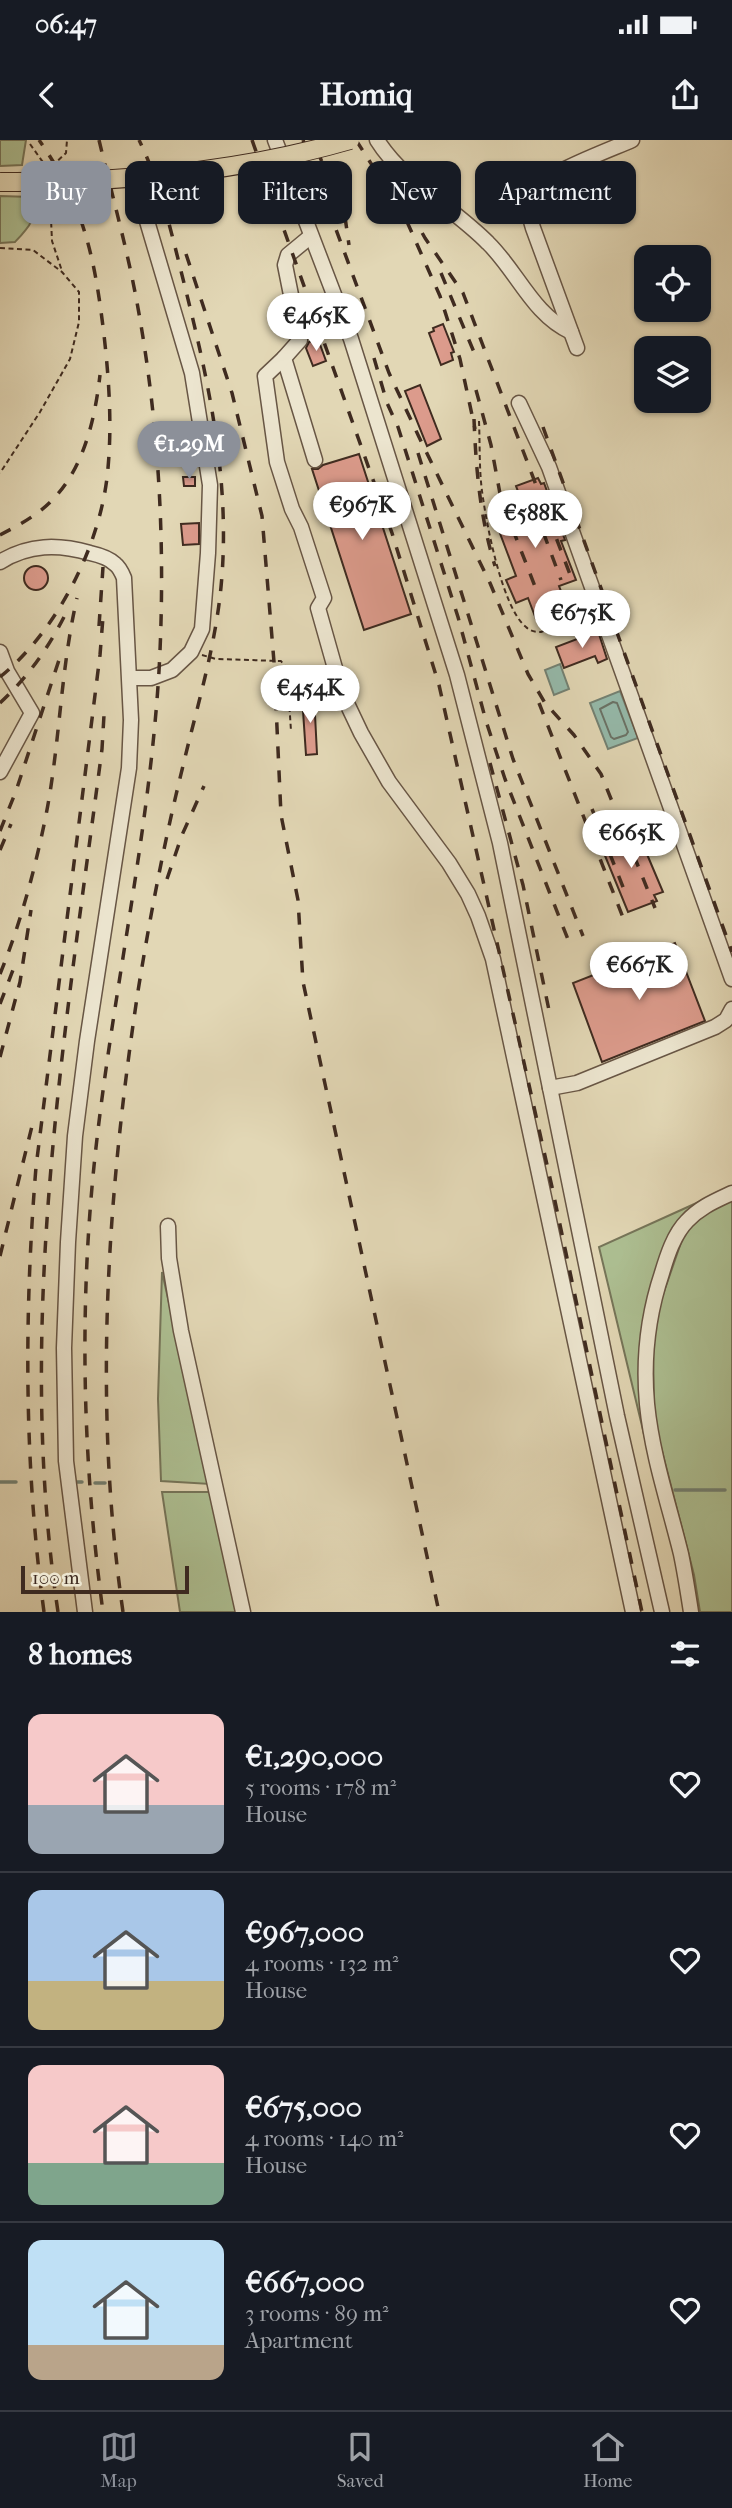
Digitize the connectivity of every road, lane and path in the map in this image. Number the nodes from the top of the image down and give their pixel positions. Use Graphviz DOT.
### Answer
graph roads {
  1 [pos="67,140"];
  2 [pos="275,140"];
  3 [pos="350,140"];
  4 [pos="377,140"];
  5 [pos="632,140"];
  6 [pos="30,144"];
  7 [pos="0,182"];
  8 [pos="51,224"];
  9 [pos="148,224"];
  10 [pos="311,236"];
  11 [pos="0,248"];
  12 [pos="62,272"];
  13 [pos="571,332"];
  14 [pos="577,348"];
  15 [pos="284,358"];
  16 [pos="519,404"];
  17 [pos="479,421"];
  18 [pos="315,460"];
  19 [pos="0,473"];
  20 [pos="0,562"];
  21 [pos="601,611"];
  22 [pos="0,652"];
  23 [pos="191,652"];
  24 [pos="130,678"];
  25 [pos="291,731"];
  26 [pos="0,772"];
  27 [pos="732,979"];
  28 [pos="732,1009"];
  29 [pos="550,1088"];
  30 [pos="732,1194"];
  31 [pos="168,1226"];
  32 [pos="85,1612"];
  33 [pos="243,1612"];
  34 [pos="634,1612"];
  35 [pos="662,1612"];
  36 [pos="691,1612"];
  1 -- 6 [label="path"];
  2 -- 10 [label="lane"];
  3 -- 7 [label="main road, bridge"];
  4 -- 13 [label="lane"];
  5 -- 13 [label="lane"];
  8 -- 12 [label="path"];
  9 -- 23 [label="lane"];
  10 -- 15 [label="lane"];
  10 -- 29 [label="lane"];
  11 -- 12 [label="path"];
  12 -- 19 [label="path"];
  13 -- 14 [label="lane"];
  15 -- 18 [label="lane"];
  15 -- 34 [label="lane"];
  16 -- 21 [label="lane"];
  17 -- 21 [label="path"];
  20 -- 24 [label="lane"];
  21 -- 27 [label="lane"];
  22 -- 26 [label="lane"];
  23 -- 24 [label="lane"];
  23 -- 25 [label="path"];
  24 -- 32 [label="lane"];
  28 -- 29 [label="lane"];
  29 -- 35 [label="lane"];
  30 -- 36 [label="lane"];
  31 -- 33 [label="lane"];
}
